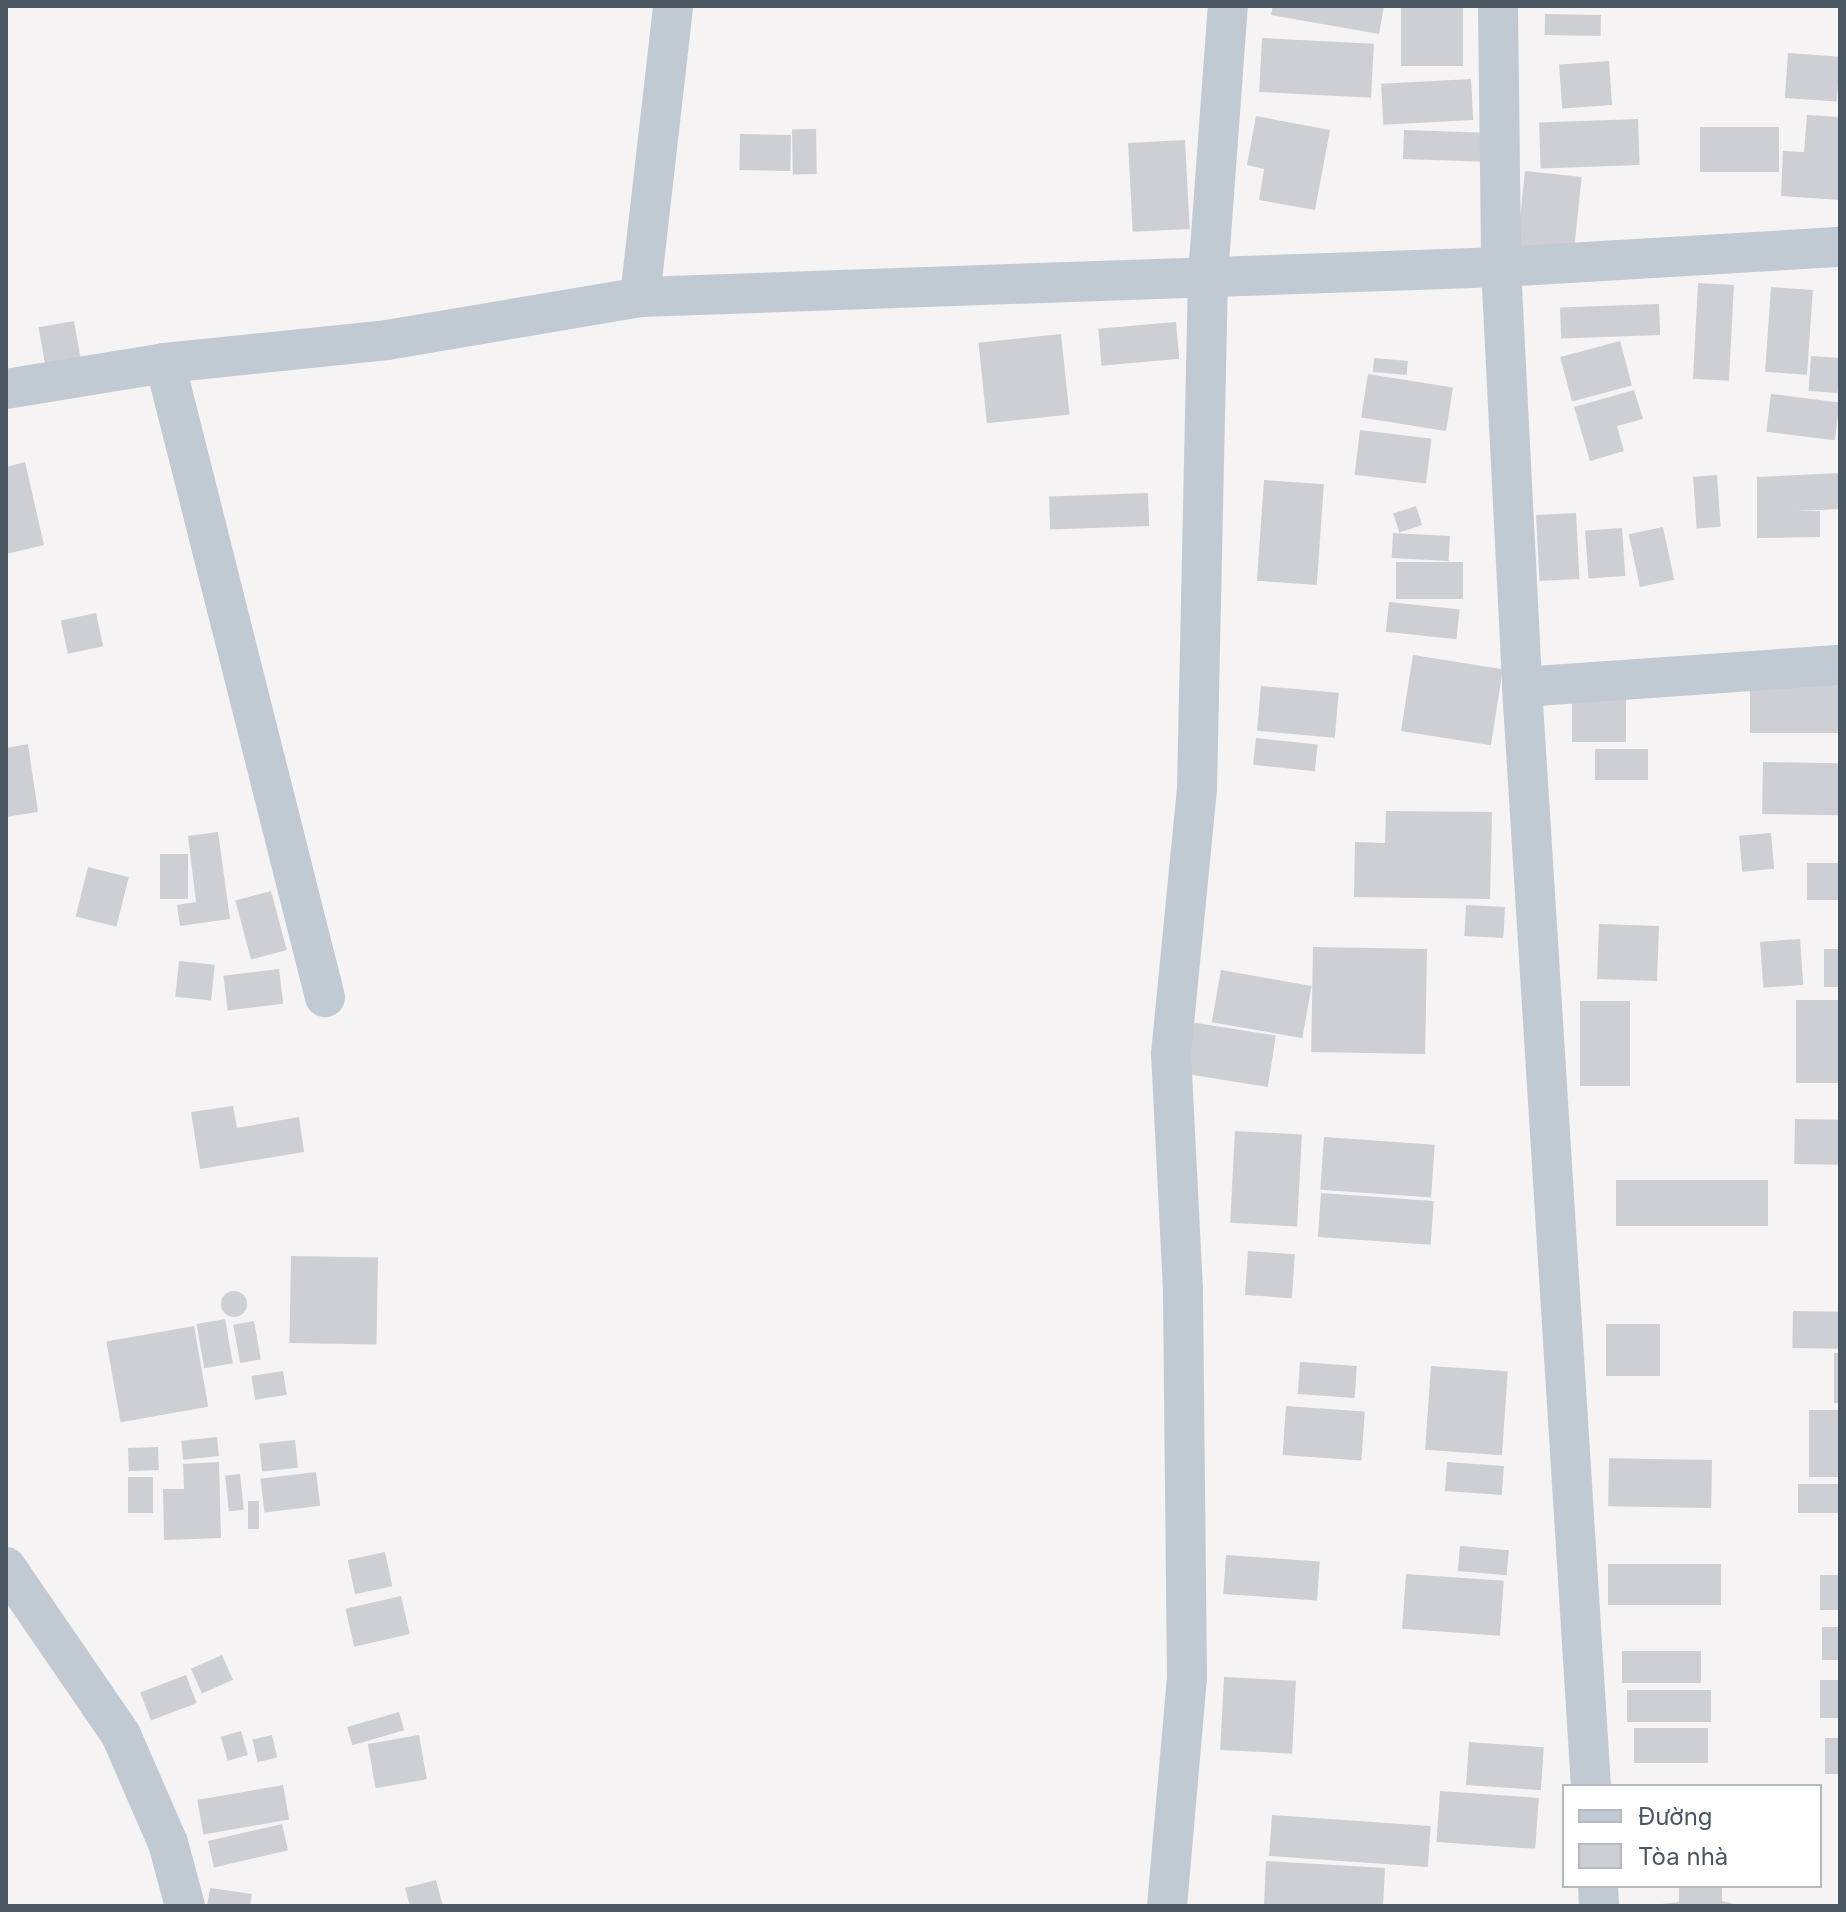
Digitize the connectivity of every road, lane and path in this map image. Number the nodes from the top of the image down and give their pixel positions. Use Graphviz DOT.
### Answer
graph roads {
  1 [pos="673,6"];
  2 [pos="1228,6"];
  3 [pos="1498,6"];
  4 [pos="1840,247"];
  5 [pos="1501,267"];
  6 [pos="1208,276"];
  7 [pos="640,297"];
  8 [pos="165,363"];
  9 [pos="6,389"];
  10 [pos="1840,665"];
  11 [pos="1522,687"];
  12 [pos="325,997"];
  13 [pos="6,1567"];
  14 [pos="1591,1784"];
  15 [pos="185,1906"];
  16 [pos="1167,1906"];
  1 -- 7 [label="street"];
  2 -- 6 [label="street"];
  3 -- 5 [label="street"];
  4 -- 5 [label="street"];
  5 -- 6 [label="street"];
  5 -- 11 [label="street"];
  6 -- 7 [label="street"];
  6 -- 16 [label="street"];
  7 -- 8 [label="street"];
  8 -- 9 [label="street"];
  8 -- 12 [label="street"];
  10 -- 11 [label="street"];
  11 -- 14 [label="street"];
  13 -- 15 [label="street"];
}
